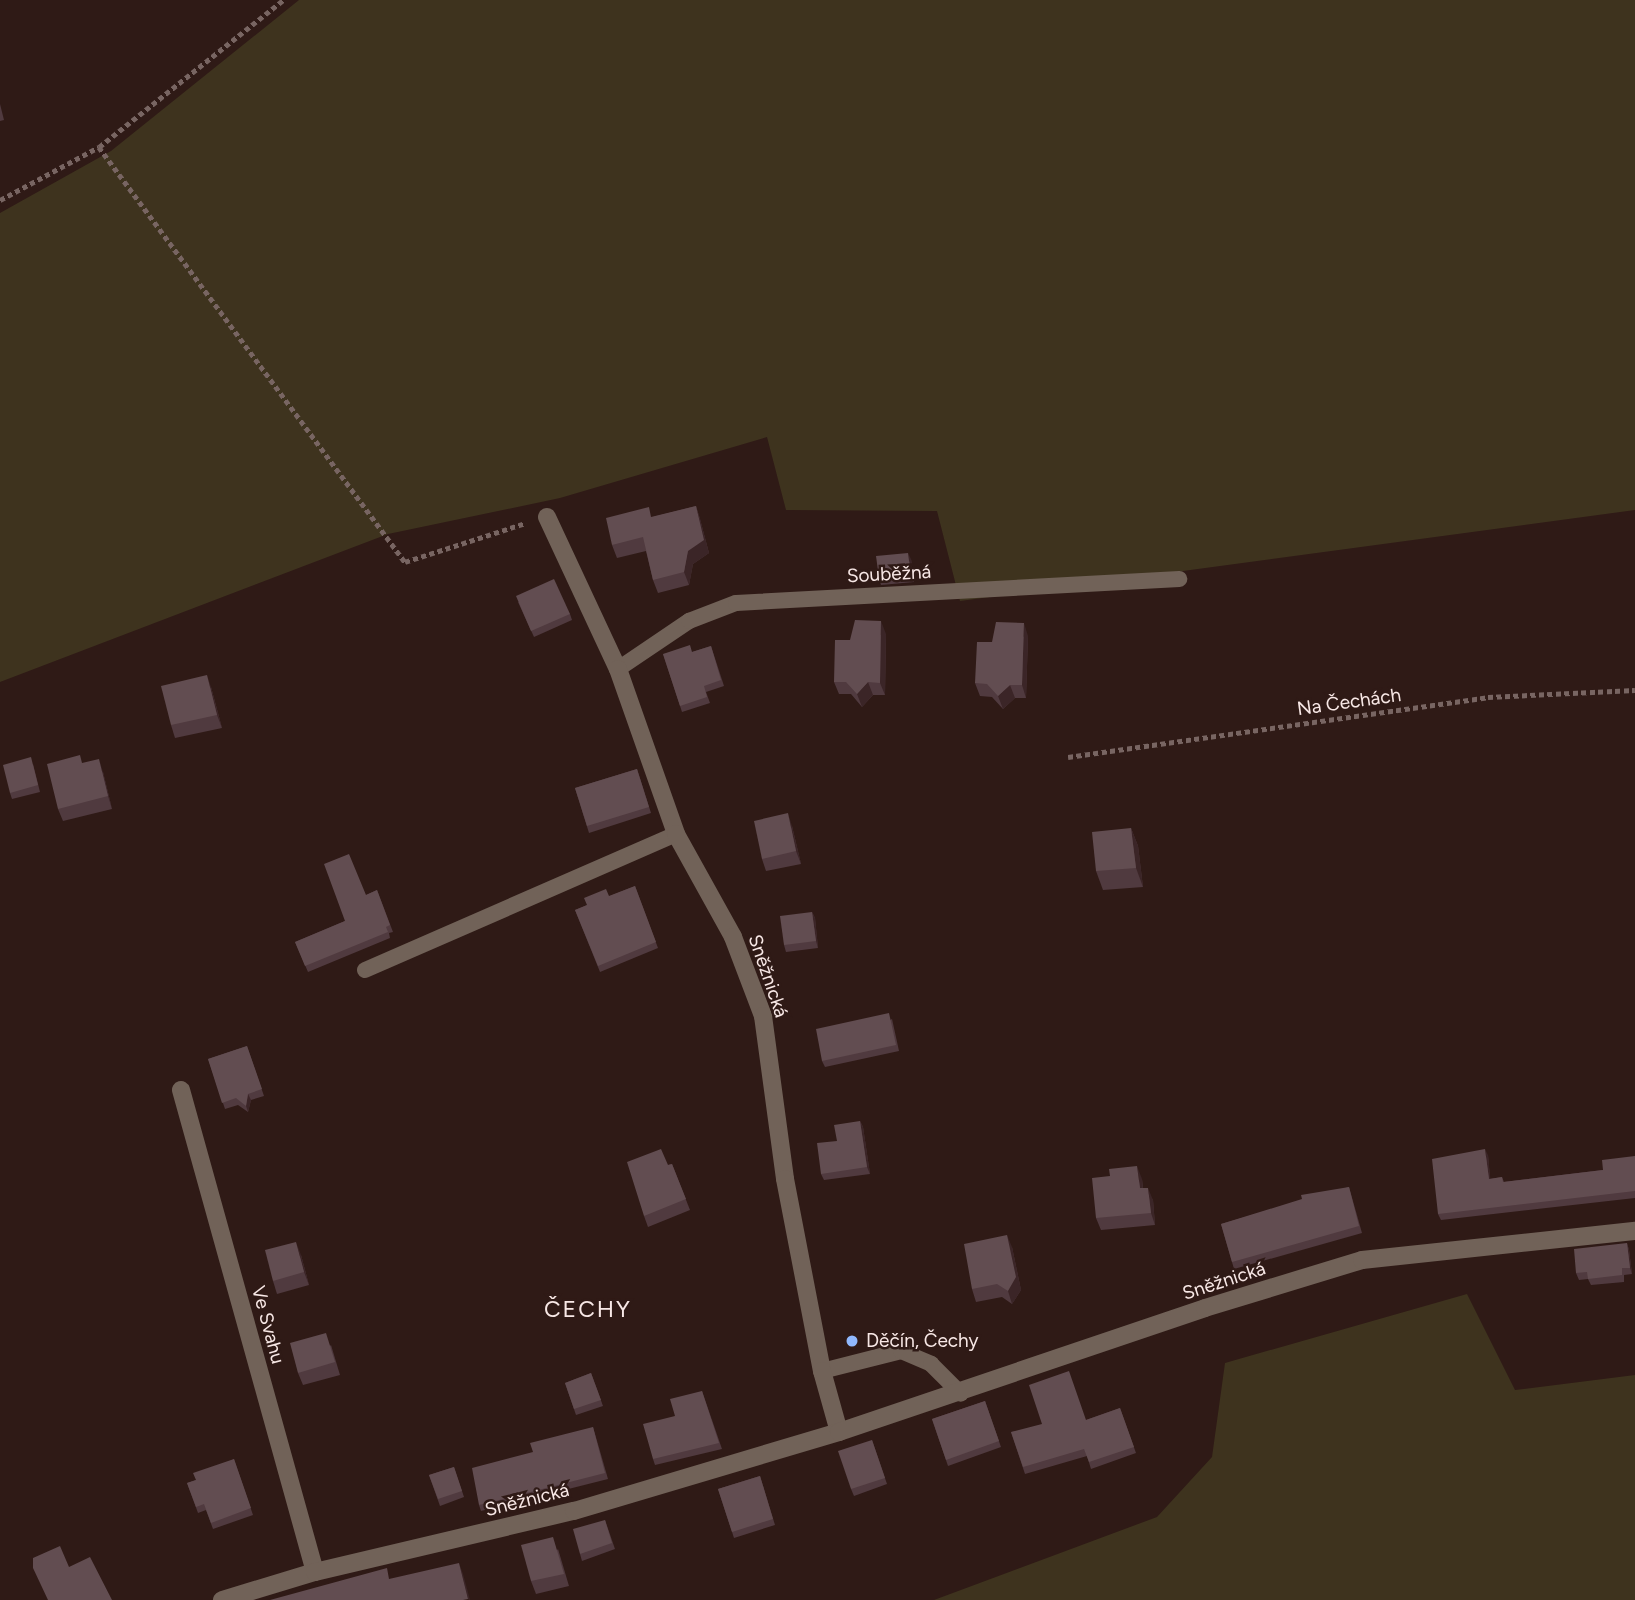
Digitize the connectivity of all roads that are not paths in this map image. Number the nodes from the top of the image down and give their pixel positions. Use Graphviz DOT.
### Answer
graph roads {
  1 [pos="547,517"];
  2 [pos="1179,579"];
  3 [pos="618,669"];
  4 [pos="676,834"];
  5 [pos="365,970"];
  6 [pos="181,1090"];
  7 [pos="1635,1231"];
  8 [pos="822,1371"];
  9 [pos="961,1394"];
  10 [pos="839,1432"];
  11 [pos="315,1572"];
  12 [pos="222,1600"];
  1 -- 3 [label="street, Sněžnická"];
  2 -- 3 [label="lane, Souběžná"];
  3 -- 4 [label="street, Sněžnická"];
  4 -- 5 [label="lane"];
  4 -- 8 [label="street, Sněžnická"];
  6 -- 11 [label="street, Ve Svahu"];
  7 -- 9 [label="street, Sněžnická"];
  8 -- 9 [label="lane"];
  8 -- 10 [label="street, Sněžnická"];
  9 -- 10 [label="street, Sněžnická"];
  10 -- 11 [label="street, Sněžnická"];
  11 -- 12 [label="street, Sněžnická"];
}
